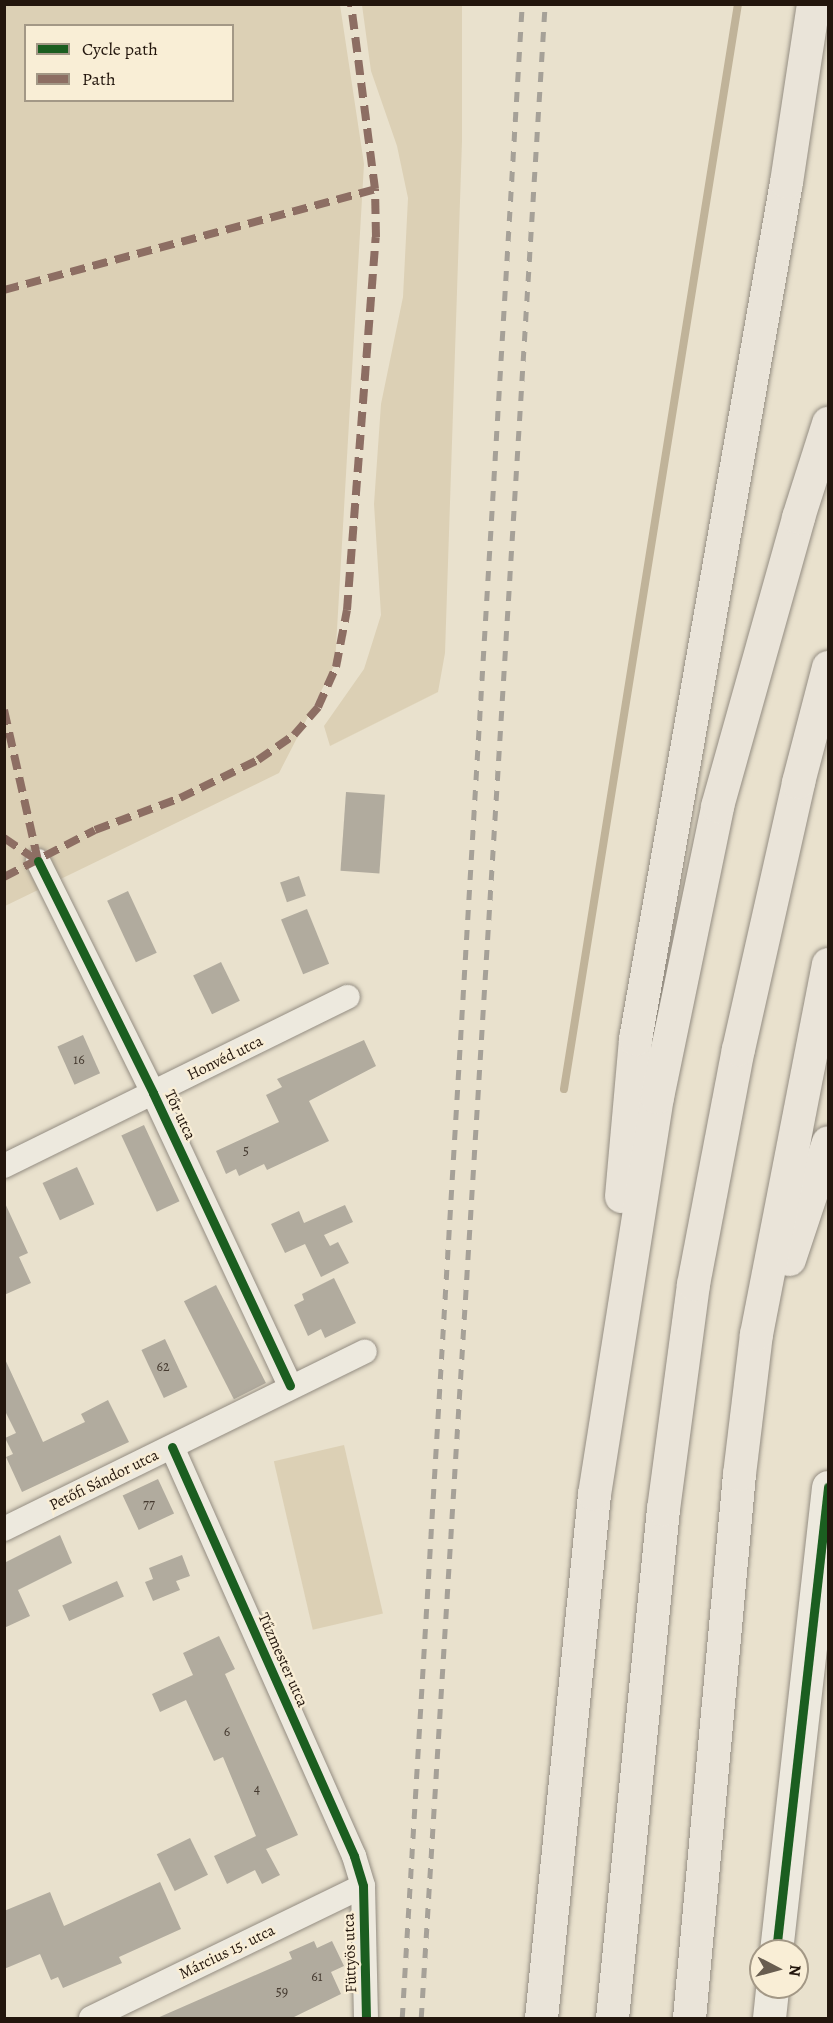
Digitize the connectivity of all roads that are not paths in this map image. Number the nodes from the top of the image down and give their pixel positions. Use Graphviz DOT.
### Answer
graph roads {
  1 [pos="813,4"];
  2 [pos="828,423"];
  3 [pos="828,667"];
  4 [pos="38,861"];
  5 [pos="828,964"];
  6 [pos="348,997"];
  7 [pos="153,1093"];
  8 [pos="828,1142"];
  9 [pos="4,1166"];
  10 [pos="620,1308"];
  11 [pos="365,1351"];
  12 [pos="290,1385"];
  13 [pos="172,1447"];
  14 [pos="739,1474"];
  15 [pos="828,1487"];
  16 [pos="4,1529"];
  17 [pos="363,1886"];
  18 [pos="777,1939"];
  19 [pos="771,1999"];
  20 [pos="91,2019"];
  21 [pos="366,2019"];
  22 [pos="541,2019"];
  23 [pos="612,2019"];
  24 [pos="689,2019"];
  25 [pos="769,2019"];
  1 -- 10 [label="highway"];
  2 -- 10 [label="highway"];
  3 -- 23 [label="highway"];
  4 -- 7 [label="street, Tőr utca"];
  5 -- 14 [label="highway"];
  6 -- 7 [label="street, Honvéd utca"];
  7 -- 9 [label="street, Honvéd utca"];
  7 -- 12 [label="street, Tőr utca"];
  8 -- 14 [label="highway"];
  10 -- 22 [label="highway"];
  11 -- 12 [label="street, Petőfi Sándor utca"];
  12 -- 13 [label="street, Petőfi Sándor utca"];
  13 -- 16 [label="street, Petőfi Sándor utca"];
  13 -- 17 [label="street, Tűzmester utca"];
  14 -- 24 [label="highway"];
  15 -- 18 [label="street"];
  17 -- 20 [label="street, Március 15. utca"];
  17 -- 21 [label="street, Füttyös utca"];
  19 -- 25 [label="street"];
}
